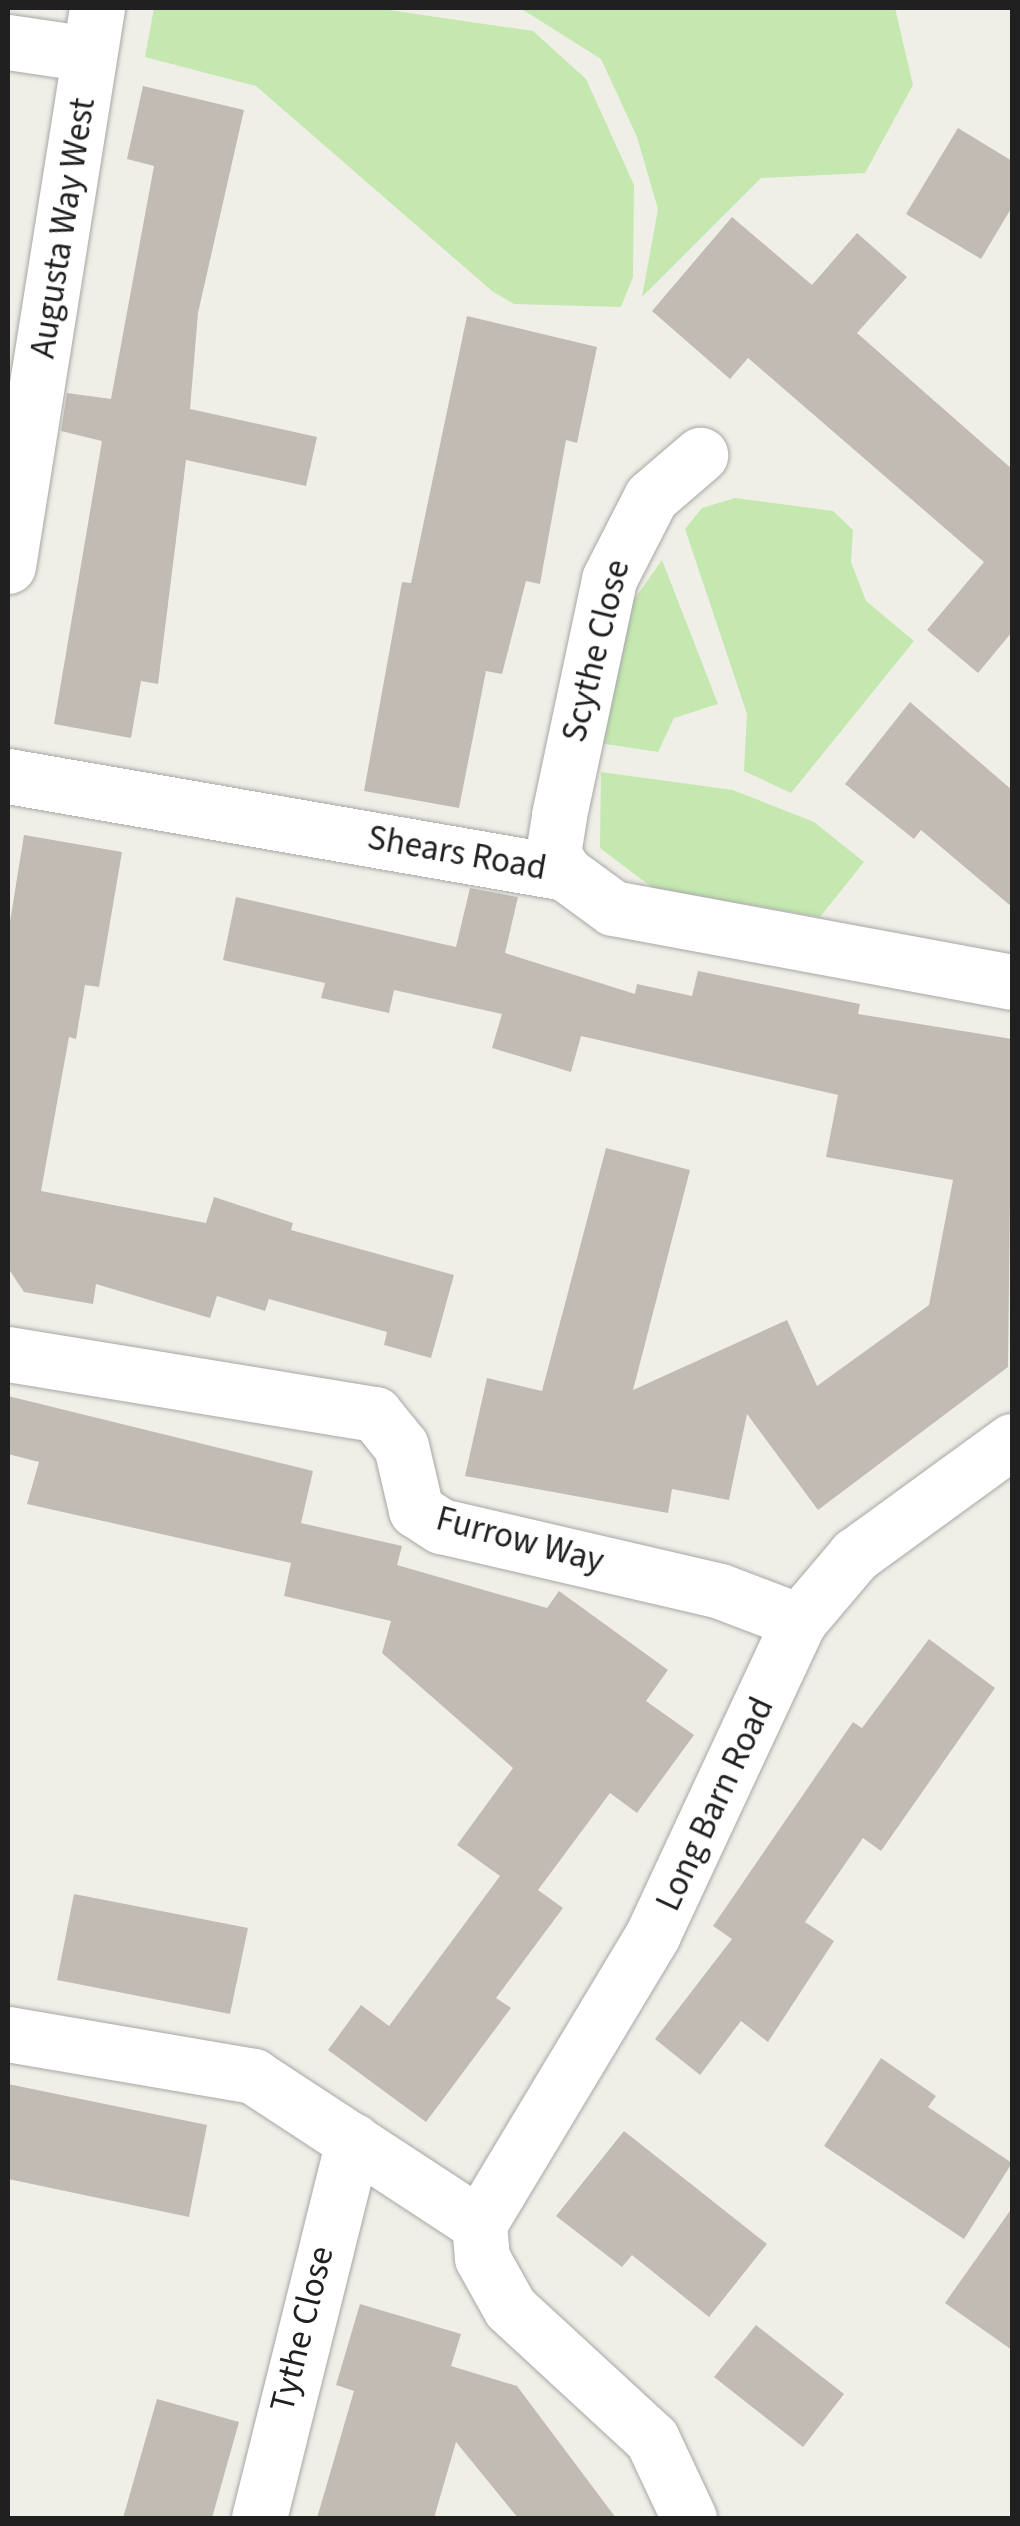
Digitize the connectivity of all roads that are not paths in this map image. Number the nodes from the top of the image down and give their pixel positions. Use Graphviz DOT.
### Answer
graph roads {
  1 [pos="93,31"];
  2 [pos="8,42"];
  3 [pos="700,455"];
  4 [pos="9,559"];
  5 [pos="8,776"];
  6 [pos="565,873"];
  7 [pos="1012,982"];
  8 [pos="8,1354"];
  9 [pos="1012,1440"];
  10 [pos="799,1621"];
  11 [pos="8,2034"];
  12 [pos="353,2141"];
  13 [pos="478,2224"];
  14 [pos="259,2518"];
  15 [pos="689,2518"];
  1 -- 2 [label="street"];
  1 -- 4 [label="street, Augusta Way West"];
  3 -- 6 [label="street, Scythe Close"];
  5 -- 6 [label="street, Shears Road"];
  6 -- 7 [label="street, Shears Road"];
  8 -- 10 [label="street, Furrow Way"];
  9 -- 10 [label="street, Long Barn Road"];
  10 -- 13 [label="street, Long Barn Road"];
  11 -- 12 [label="street"];
  12 -- 13 [label="street"];
  12 -- 14 [label="street, Tythe Close"];
  13 -- 15 [label="street"];
}
